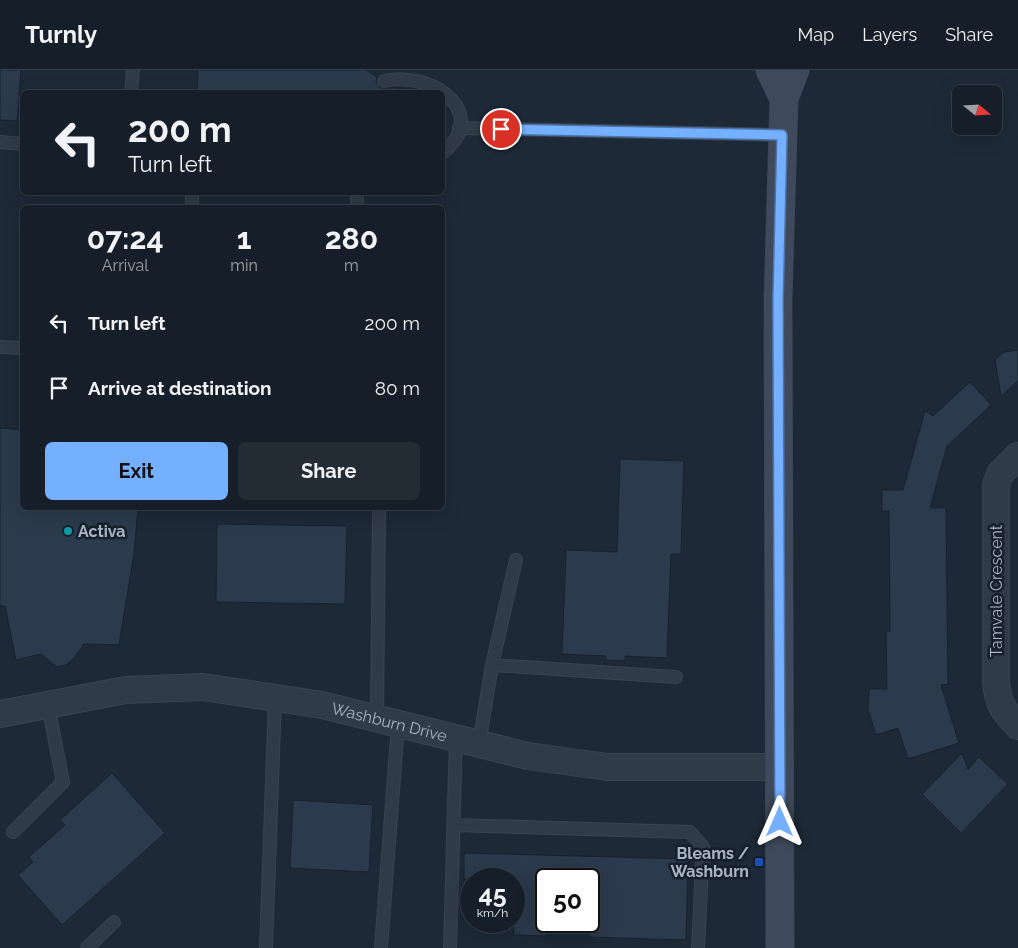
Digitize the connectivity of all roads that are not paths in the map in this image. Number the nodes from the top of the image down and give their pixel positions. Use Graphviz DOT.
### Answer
graph roads {
  1 [pos="133,70"];
  2 [pos="405,70"];
  3 [pos="770,70"];
  4 [pos="796,70"];
  5 [pos="384,81"];
  6 [pos="131,90"];
  7 [pos="784,99"];
  8 [pos="459,128"];
  9 [pos="782,135"];
  10 [pos="0,142"];
  11 [pos="20,144"];
  12 [pos="445,150"];
  13 [pos="0,347"];
  14 [pos="20,348"];
  15 [pos="1018,456"];
  16 [pos="379,510"];
  17 [pos="516,560"];
  18 [pos="492,665"];
  19 [pos="676,677"];
  20 [pos="275,698"];
  21 [pos="48,705"];
  22 [pos="0,714"];
  23 [pos="388,721"];
  24 [pos="1018,726"];
  25 [pos="467,741"];
  26 [pos="779,767"];
  27 [pos="453,825"];
  28 [pos="13,832"];
  29 [pos="114,922"];
  30 [pos="87,948"];
  31 [pos="266,948"];
  32 [pos="381,948"];
  33 [pos="450,948"];
  34 [pos="698,948"];
  35 [pos="780,948"];
  1 -- 6 [label="lane"];
  2 -- 5 [label="lane"];
  2 -- 8 [label="lane"];
  3 -- 7 [label="main road"];
  4 -- 7 [label="main road"];
  7 -- 9 [label="main road"];
  8 -- 9 [label="lane"];
  8 -- 12 [label="lane"];
  9 -- 26 [label="main road"];
  10 -- 11 [label="lane"];
  13 -- 14 [label="lane"];
  15 -- 24 [label="street, Tamvale Crescent"];
  16 -- 23 [label="lane"];
  17 -- 18 [label="lane"];
  18 -- 19 [label="lane"];
  18 -- 25 [label="lane"];
  20 -- 21 [label="street, Washburn Drive"];
  20 -- 23 [label="street, Washburn Drive"];
  20 -- 31 [label="lane"];
  21 -- 22 [label="street, Washburn Drive"];
  21 -- 28 [label="lane"];
  23 -- 25 [label="street, Washburn Drive"];
  23 -- 32 [label="lane"];
  25 -- 26 [label="street, Washburn Drive"];
  25 -- 27 [label="lane"];
  26 -- 35 [label="main road"];
  27 -- 33 [label="lane"];
  27 -- 34 [label="lane"];
  29 -- 30 [label="lane"];
}
